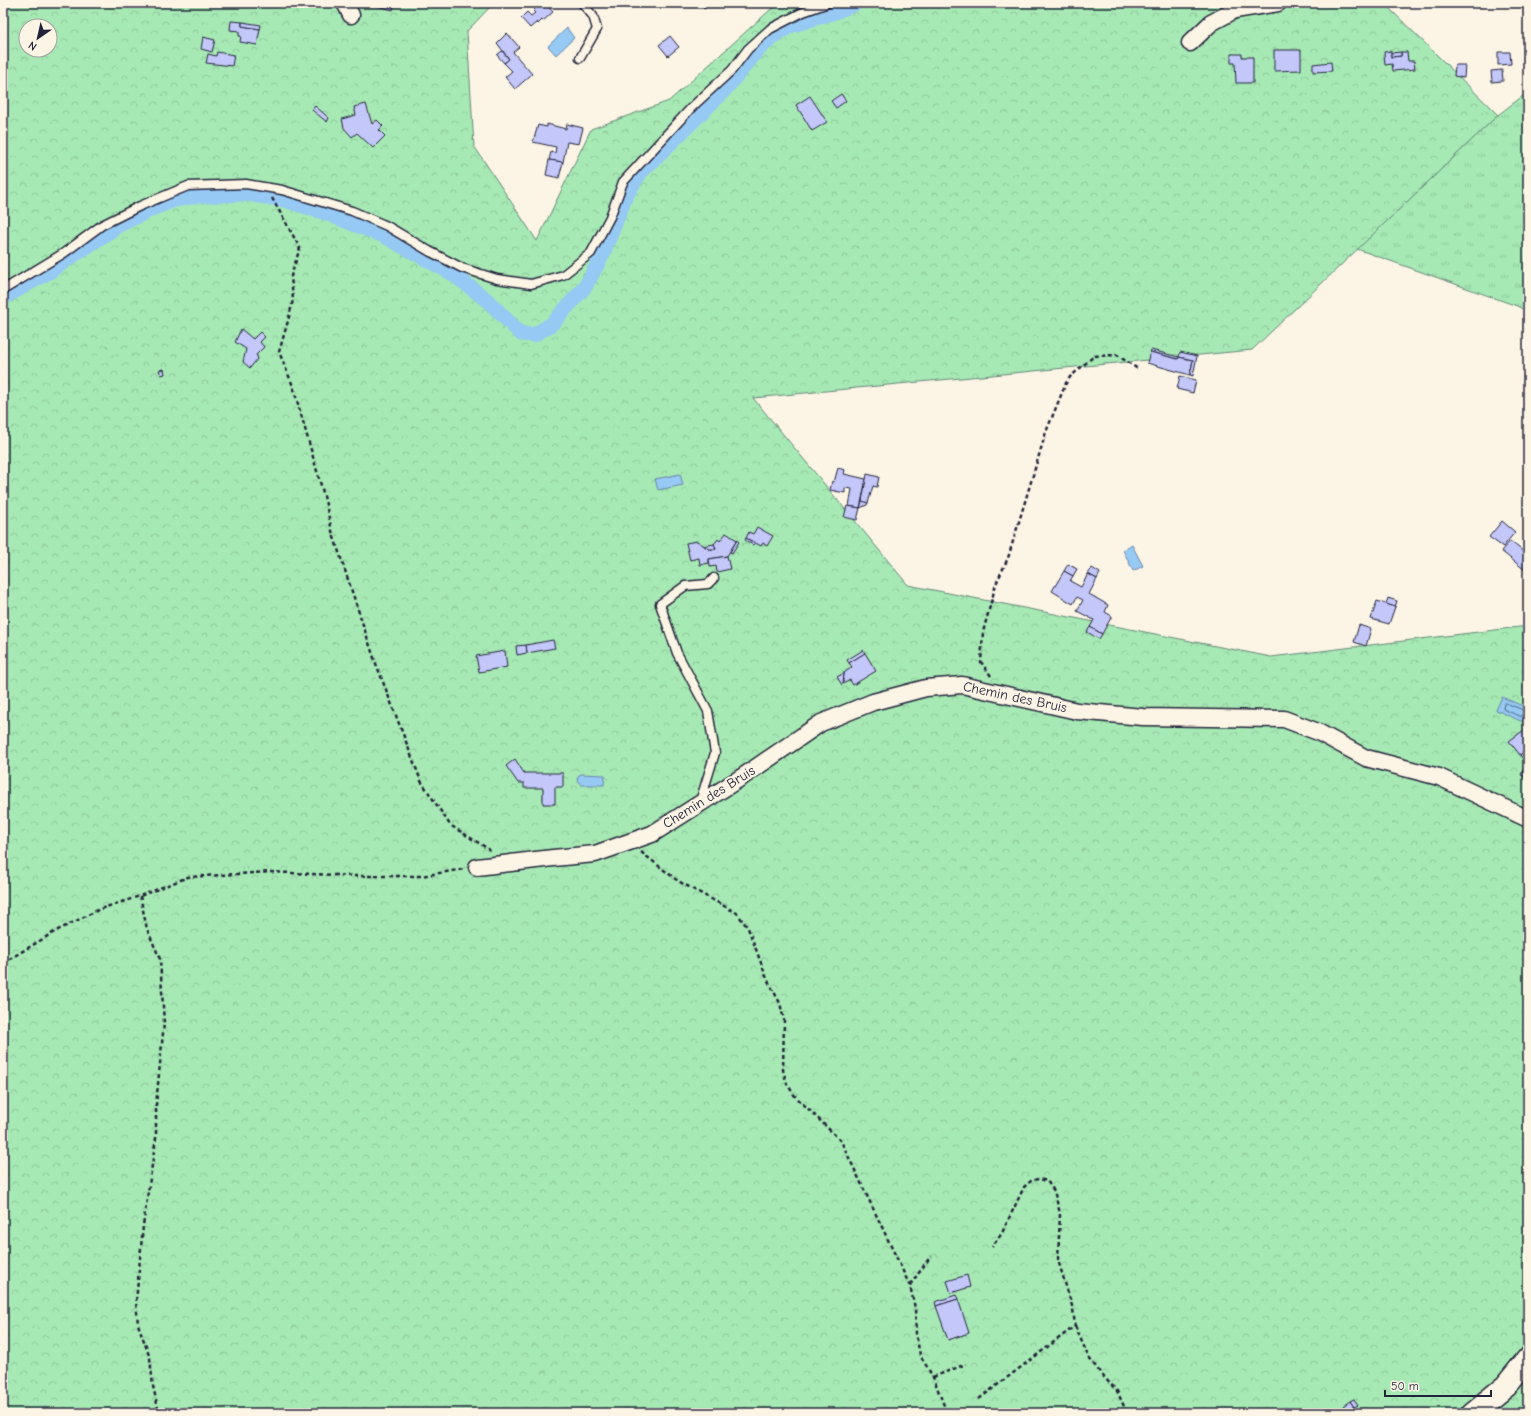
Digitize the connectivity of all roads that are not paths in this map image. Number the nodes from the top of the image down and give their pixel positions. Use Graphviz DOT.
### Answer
graph roads {
  1 [pos="582,3"];
  2 [pos="828,3"];
  3 [pos="1278,3"];
  4 [pos="1190,43"];
  5 [pos="580,58"];
  6 [pos="3,290"];
  7 [pos="714,578"];
  8 [pos="699,805"];
  9 [pos="1528,819"];
  10 [pos="477,868"];
  11 [pos="1528,1359"];
  12 [pos="1473,1413"];
  1 -- 5 [label="lane"];
  2 -- 6 [label="lane"];
  3 -- 4 [label="street"];
  7 -- 8 [label="lane"];
  8 -- 9 [label="street, Chemin des Bruis"];
  8 -- 10 [label="street, Chemin des Bruis"];
  11 -- 12 [label="street"];
}
